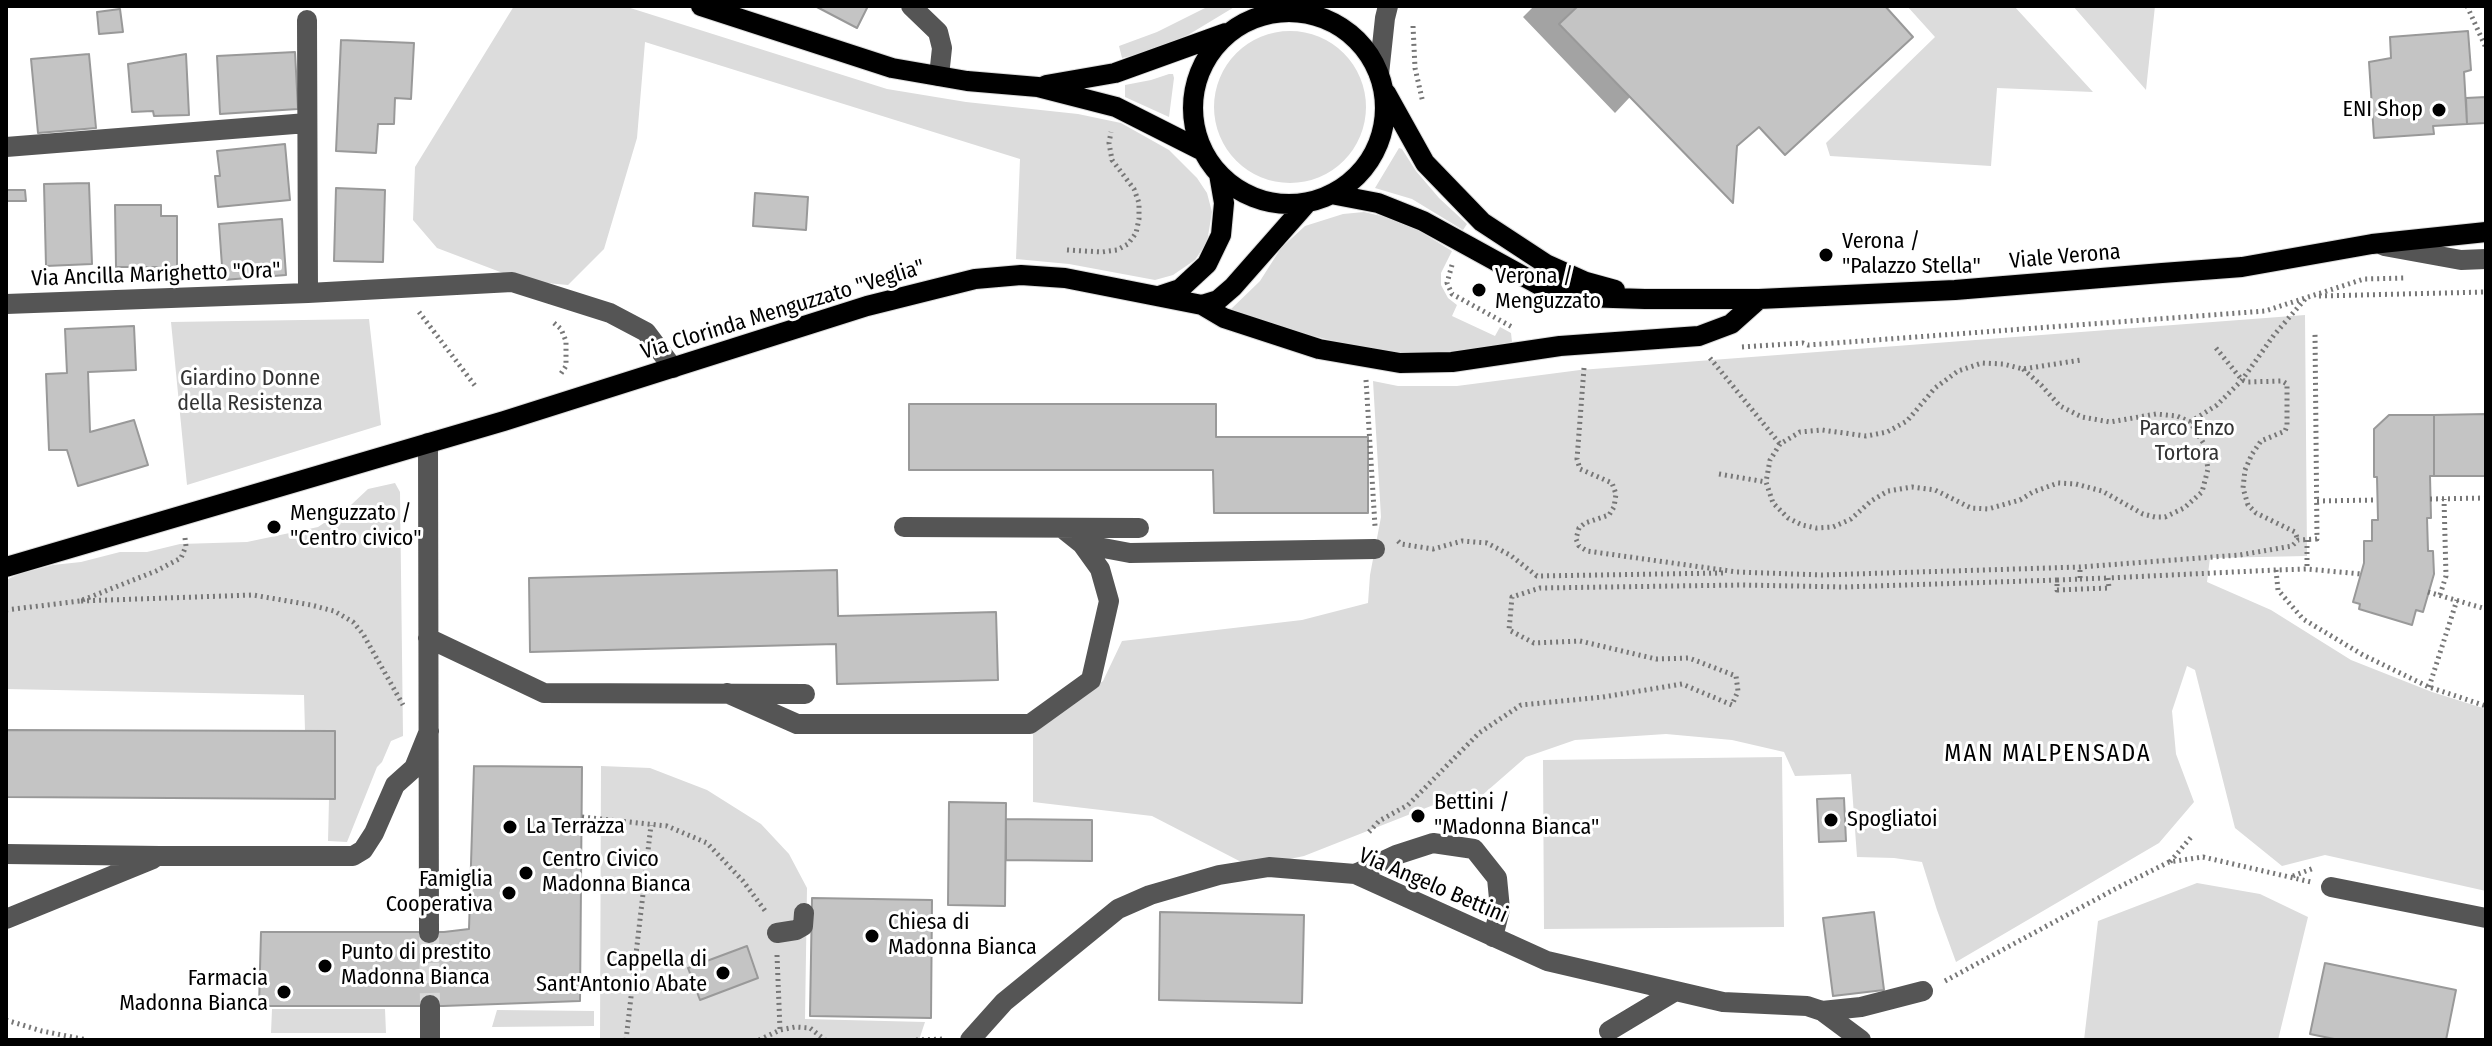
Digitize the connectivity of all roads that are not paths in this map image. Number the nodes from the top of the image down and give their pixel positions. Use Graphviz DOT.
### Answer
graph roads {
  1 [pos="911,6"];
  2 [pos="1388,6"];
  3 [pos="709,7"];
  4 [pos="1277,9"];
  5 [pos="307,20"];
  6 [pos="1230,31"];
  7 [pos="939,76"];
  8 [pos="1382,82"];
  9 [pos="1038,87"];
  10 [pos="307,123"];
  11 [pos="6,147"];
  12 [pos="1203,151"];
  13 [pos="1219,174"];
  14 [pos="1331,194"];
  15 [pos="1307,203"];
  16 [pos="2486,232"];
  17 [pos="2372,244"];
  18 [pos="2486,259"];
  19 [pos="308,293"];
  20 [pos="1159,296"];
  21 [pos="1645,299"];
  22 [pos="1759,299"];
  23 [pos="6,304"];
  24 [pos="1202,305"];
  25 [pos="673,368"];
  26 [pos="428,443"];
  27 [pos="904,527"];
  28 [pos="1062,528"];
  29 [pos="1139,528"];
  30 [pos="1379,540"];
  31 [pos="1082,544"];
  32 [pos="6,567"];
  33 [pos="428,638"];
  34 [pos="727,693"];
  35 [pos="805,694"];
  36 [pos="429,731"];
  37 [pos="6,854"];
  38 [pos="160,856"];
  39 [pos="1355,874"];
  40 [pos="2331,887"];
  41 [pos="804,913"];
  42 [pos="2486,918"];
  43 [pos="6,919"];
  44 [pos="429,933"];
  45 [pos="777,933"];
  46 [pos="1493,937"];
  47 [pos="1923,991"];
  48 [pos="1674,992"];
  49 [pos="430,1005"];
  50 [pos="1822,1011"];
  51 [pos="1609,1031"];
  52 [pos="430,1040"];
  53 [pos="970,1040"];
  54 [pos="1861,1040"];
  1 -- 7 [label="street"];
  2 -- 8 [label="street"];
  3 -- 7 [label="main road"];
  4 -- 6 [label="main road"];
  4 -- 8 [label="main road"];
  5 -- 10 [label="street, Via Ancilla Marighetto \"Ora\""];
  6 -- 9 [label="main road"];
  6 -- 12 [label="main road"];
  7 -- 9 [label="main road"];
  8 -- 14 [label="main road"];
  8 -- 21 [label="main road, Viale Verona"];
  9 -- 12 [label="main road"];
  10 -- 11 [label="street"];
  10 -- 19 [label="street, Via Ancilla Marighetto \"Ora\""];
  12 -- 13 [label="main road"];
  13 -- 15 [label="main road"];
  13 -- 20 [label="main road"];
  14 -- 15 [label="main road"];
  14 -- 21 [label="main road, Viale Verona"];
  15 -- 24 [label="main road"];
  16 -- 17 [label="main road, Viale Verona"];
  17 -- 18 [label="street"];
  17 -- 22 [label="main road, Viale Verona"];
  19 -- 23 [label="street, Via Ancilla Marighetto \"Ora\""];
  19 -- 25 [label="street, Via Ancilla Marighetto \"Ora\""];
  20 -- 24 [label="main road, Via Clorinda Menguzzato \"Veglia\""];
  20 -- 25 [label="main road, Via Clorinda Menguzzato \"Veglia\""];
  21 -- 22 [label="main road, Viale Verona"];
  22 -- 24 [label="main road, Via Clorinda Menguzzato \"Veglia\""];
  25 -- 26 [label="main road, Via Clorinda Menguzzato \"Veglia\""];
  26 -- 32 [label="main road, Via Clorinda Menguzzato \"Veglia\""];
  26 -- 33 [label="street"];
  27 -- 28 [label="street"];
  28 -- 29 [label="street"];
  28 -- 31 [label="street"];
  30 -- 31 [label="street"];
  31 -- 34 [label="street"];
  33 -- 34 [label="street"];
  33 -- 36 [label="street"];
  34 -- 35 [label="street"];
  36 -- 38 [label="street"];
  36 -- 44 [label="street"];
  37 -- 38 [label="street"];
  38 -- 43 [label="street"];
  39 -- 46 [label="street, Via Angelo Bettini"];
  39 -- 46 [label="street"];
  39 -- 53 [label="street, Via Angelo Bettini"];
  40 -- 42 [label="street"];
  41 -- 45 [label="street"];
  46 -- 48 [label="street, Via Angelo Bettini"];
  47 -- 50 [label="street, Via Angelo Bettini"];
  48 -- 50 [label="street, Via Angelo Bettini"];
  48 -- 51 [label="street"];
  49 -- 52 [label="street"];
  50 -- 54 [label="street"];
}
